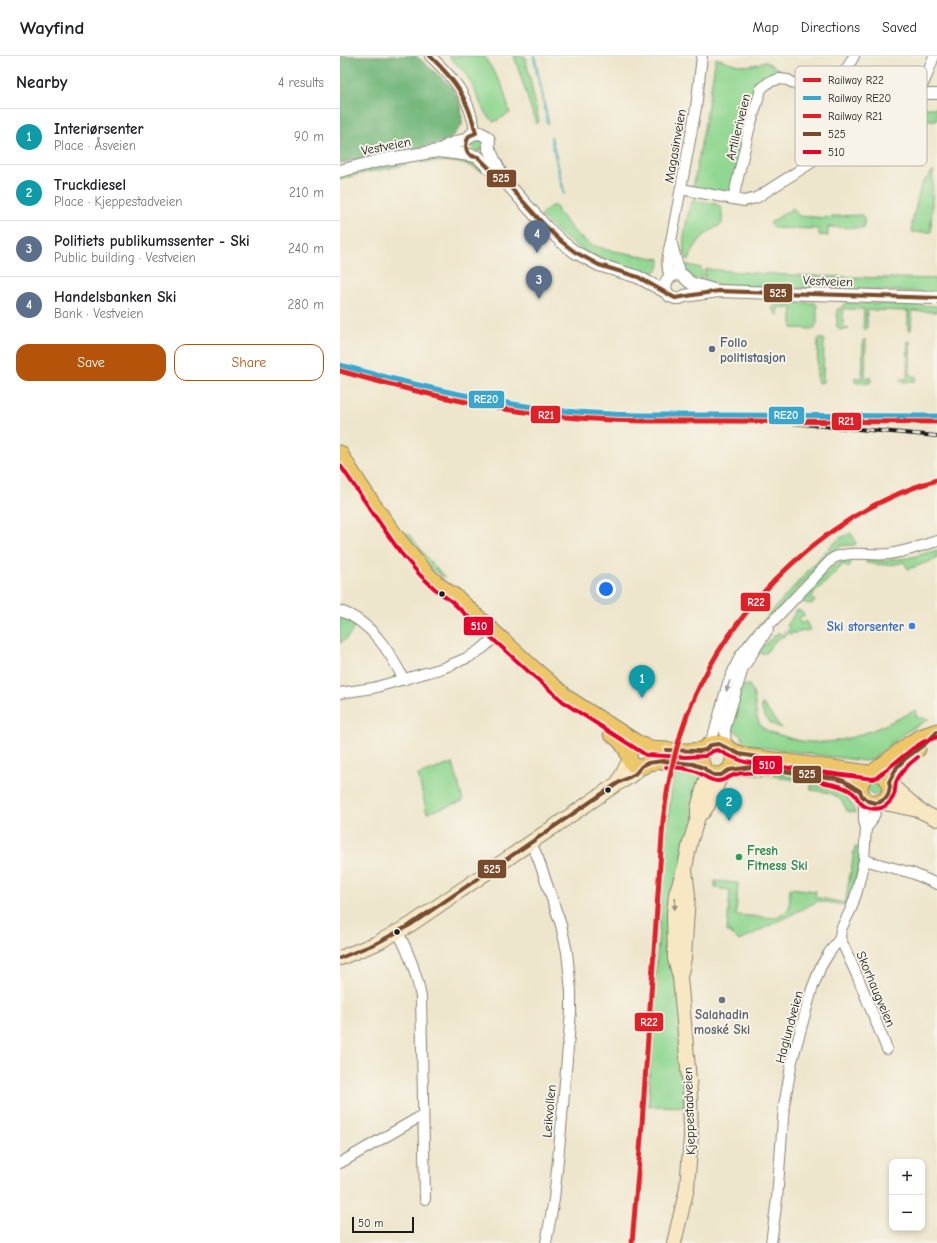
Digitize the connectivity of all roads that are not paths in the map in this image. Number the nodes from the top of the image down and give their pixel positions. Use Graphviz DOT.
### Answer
graph roads {
  1 [pos="430,56"];
  2 [pos="702,56"];
  3 [pos="854,56"];
  4 [pos="934,56"];
  5 [pos="848,66"];
  6 [pos="927,72"];
  7 [pos="795,84"];
  8 [pos="927,94"];
  9 [pos="937,94"];
  10 [pos="471,136"];
  11 [pos="489,149"];
  12 [pos="438,151"];
  13 [pos="474,156"];
  14 [pos="806,166"];
  15 [pos="340,171"];
  16 [pos="504,180"];
  17 [pos="681,189"];
  18 [pos="733,199"];
  19 [pos="638,277"];
  20 [pos="676,278"];
  21 [pos="718,291"];
  22 [pos="666,292"];
  23 [pos="685,296"];
  24 [pos="937,298"];
  25 [pos="340,453"];
  26 [pos="937,541"];
  27 [pos="340,611"];
  28 [pos="773,621"];
  29 [pos="494,638"];
  30 [pos="404,680"];
  31 [pos="340,693"];
  32 [pos="937,732"];
  33 [pos="706,748"];
  34 [pos="728,749"];
  35 [pos="639,756"];
  36 [pos="715,771"];
  37 [pos="871,773"];
  38 [pos="889,783"];
  39 [pos="862,795"];
  40 [pos="880,802"];
  41 [pos="918,810"];
  42 [pos="937,819"];
  43 [pos="866,828"];
  44 [pos="531,843"];
  45 [pos="864,860"];
  46 [pos="937,884"];
  47 [pos="398,932"];
  48 [pos="840,938"];
  49 [pos="340,958"];
  50 [pos="887,1049"];
  51 [pos="423,1115"];
  52 [pos="340,1163"];
  53 [pos="424,1199"];
  54 [pos="546,1243"];
  55 [pos="674,1243"];
  56 [pos="772,1243"];
  1 -- 10 [label="street"];
  2 -- 17 [label="street, Magasinveien"];
  3 -- 5 [label="street"];
  4 -- 6 [label="street"];
  7 -- 18 [label="street, Artilleriveien"];
  8 -- 9 [label="street"];
  10 -- 11 [label="street, Vestveien"];
  10 -- 12 [label="street, Vestveien"];
  10 -- 13 [label="street"];
  11 -- 13 [label="street"];
  11 -- 16 [label="street, Vestveien"];
  12 -- 13 [label="street, Vestveien"];
  12 -- 15 [label="street, Vestveien"];
  13 -- 16 [label="street, Vestveien"];
  14 -- 18 [label="street"];
  16 -- 19 [label="street, Vestveien"];
  17 -- 18 [label="street"];
  17 -- 20 [label="street, Magasinveien"];
  19 -- 20 [label="street, Vestveien"];
  19 -- 22 [label="street, Vestveien"];
  20 -- 21 [label="street, Vestveien"];
  20 -- 22 [label="street"];
  20 -- 23 [label="street"];
  21 -- 23 [label="street, Vestveien"];
  21 -- 24 [label="street, Vestveien"];
  22 -- 23 [label="street, Vestveien"];
  25 -- 29 [label="main road"];
  26 -- 28 [label="street"];
  27 -- 30 [label="street"];
  28 -- 33 [label="street, one-way"];
  28 -- 34 [label="street"];
  29 -- 30 [label="street"];
  29 -- 35 [label="main road"];
  30 -- 31 [label="street"];
  32 -- 37 [label="main road"];
  32 -- 38 [label="main road"];
  33 -- 34 [label="main road"];
  33 -- 35 [label="main road"];
  33 -- 36 [label="main road"];
  34 -- 36 [label="main road"];
  34 -- 37 [label="main road"];
  35 -- 36 [label="main road"];
  35 -- 44 [label="main road"];
  36 -- 39 [label="main road"];
  36 -- 55 [label="main road, Kjeppestadveien"];
  37 -- 38 [label="main road"];
  37 -- 39 [label="main road"];
  38 -- 40 [label="main road"];
  38 -- 41 [label="main road"];
  39 -- 40 [label="main road"];
  39 -- 43 [label="street, Haglundveien"];
  40 -- 41 [label="main road"];
  40 -- 43 [label="street, Haglundveien"];
  41 -- 42 [label="main road"];
  43 -- 45 [label="street, Haglundveien"];
  44 -- 47 [label="main road"];
  44 -- 54 [label="street, Leikvollen"];
  45 -- 46 [label="street"];
  45 -- 48 [label="street, Haglundveien"];
  47 -- 49 [label="main road"];
  47 -- 51 [label="street"];
  48 -- 50 [label="street, Skorhaugveien"];
  48 -- 56 [label="street, Haglundveien"];
  51 -- 52 [label="street"];
  51 -- 53 [label="street"];
}
